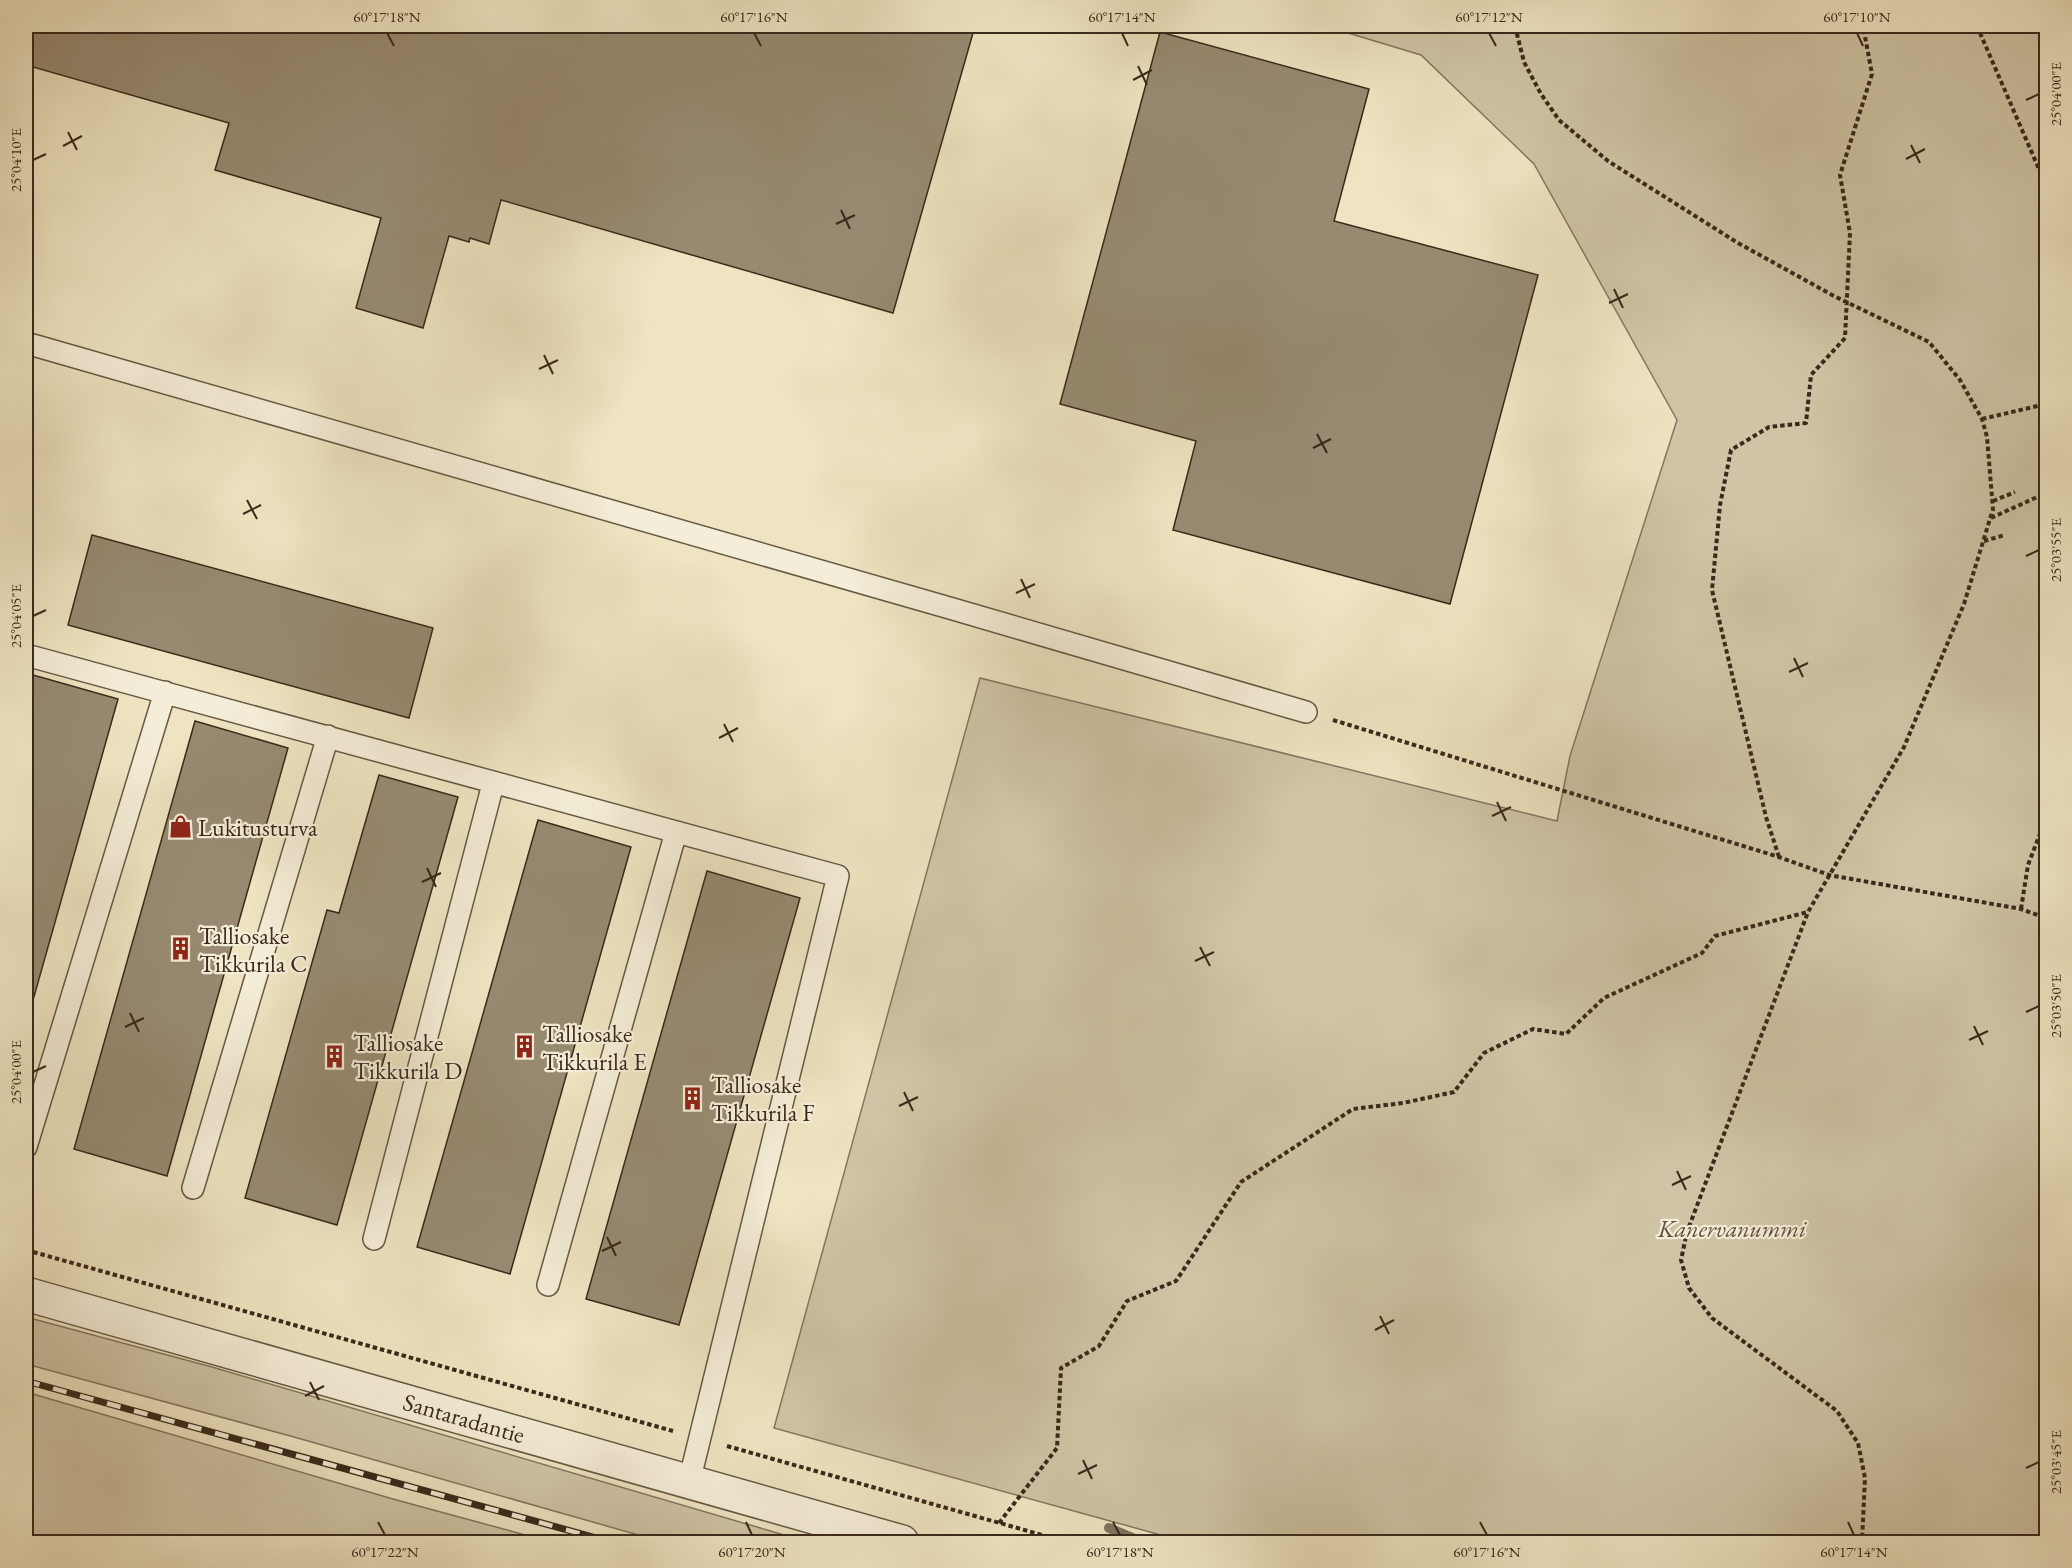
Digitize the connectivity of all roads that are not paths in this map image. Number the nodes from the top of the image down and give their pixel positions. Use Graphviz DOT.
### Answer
graph roads {
  1 [pos="26,343"];
  2 [pos="26,655"];
  3 [pos="165,692"];
  4 [pos="1306,712"];
  5 [pos="327,736"];
  6 [pos="493,783"];
  7 [pos="676,832"];
  8 [pos="26,1147"];
  9 [pos="193,1188"];
  10 [pos="375,1239"];
  11 [pos="548,1285"];
  12 [pos="26,1294"];
  13 [pos="689,1482"];
  14 [pos="902,1542"];
  1 -- 4 [label="lane"];
  2 -- 3 [label="lane"];
  3 -- 5 [label="lane"];
  3 -- 8 [label="lane"];
  5 -- 6 [label="lane"];
  5 -- 9 [label="lane"];
  6 -- 7 [label="lane"];
  6 -- 10 [label="lane"];
  7 -- 11 [label="lane"];
  7 -- 13 [label="lane"];
  12 -- 13 [label="street, Santaradantie"];
  13 -- 14 [label="street, Santaradantie"];
}
